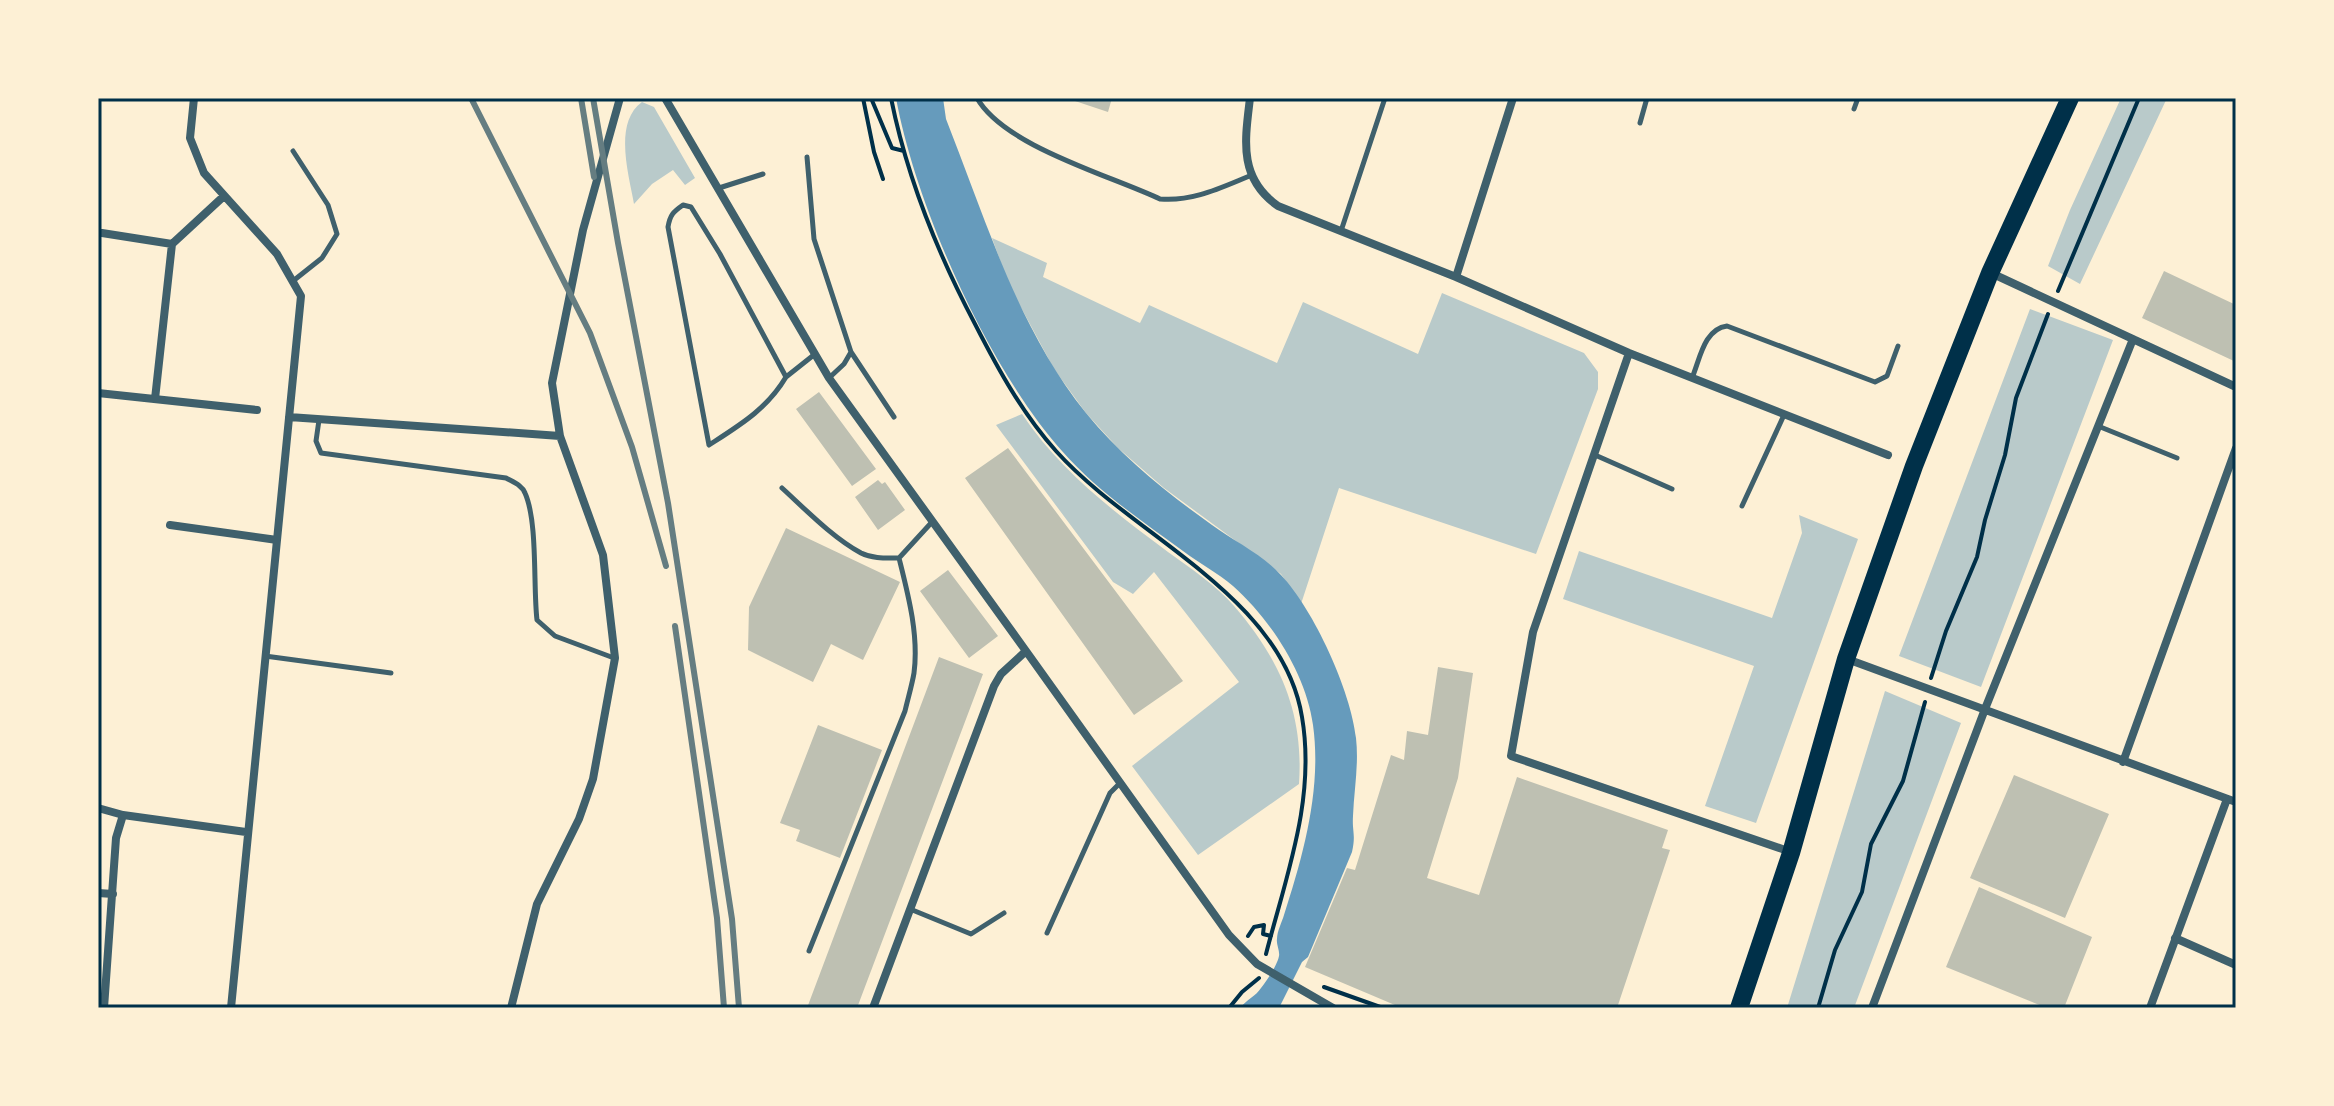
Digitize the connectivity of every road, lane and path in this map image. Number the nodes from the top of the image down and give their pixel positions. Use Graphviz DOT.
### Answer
graph roads {
  1 [pos="194,98"];
  2 [pos="620,98"];
  3 [pos="665,98"];
  4 [pos="863,98"];
  5 [pos="871,98"];
  6 [pos="891,98"];
  7 [pos="977,98"];
  8 [pos="1250,98"];
  9 [pos="1385,98"];
  10 [pos="1513,98"];
  11 [pos="1647,98"];
  12 [pos="1858,98"];
  13 [pos="2070,98"];
  14 [pos="2139,98"];
  15 [pos="1854,109"];
  16 [pos="1640,123"];
  17 [pos="293,151"];
  18 [pos="904,151"];
  19 [pos="807,157"];
  20 [pos="763,174"];
  21 [pos="1252,175"];
  22 [pos="883,179"];
  23 [pos="719,188"];
  24 [pos="224,196"];
  25 [pos="1340,232"];
  26 [pos="102,233"];
  27 [pos="172,244"];
  28 [pos="1990,273"];
  29 [pos="1456,277"];
  30 [pos="293,281"];
  31 [pos="2054,303"];
  32 [pos="2133,339"];
  33 [pos="1898,346"];
  34 [pos="851,352"];
  35 [pos="1629,353"];
  36 [pos="815,354"];
  37 [pos="786,377"];
  38 [pos="829,378"];
  39 [pos="1692,378"];
  40 [pos="2236,387"];
  41 [pos="98,393"];
  42 [pos="155,399"];
  43 [pos="257,410"];
  44 [pos="1785,414"];
  45 [pos="289,417"];
  46 [pos="894,417"];
  47 [pos="319,420"];
  48 [pos="2098,426"];
  49 [pos="560,436"];
  50 [pos="2236,448"];
  51 [pos="1594,455"];
  52 [pos="1888,455"];
  53 [pos="2177,458"];
  54 [pos="782,488"];
  55 [pos="1672,489"];
  56 [pos="1742,506"];
  57 [pos="933,522"];
  58 [pos="170,525"];
  59 [pos="277,540"];
  60 [pos="899,558"];
  61 [pos="1026,651"];
  62 [pos="265,656"];
  63 [pos="615,658"];
  64 [pos="1846,659"];
  65 [pos="391,673"];
  66 [pos="1927,688"];
  67 [pos="1985,709"];
  68 [pos="2123,762"];
  69 [pos="1121,783"];
  70 [pos="2232,801"];
  71 [pos="98,808"];
  72 [pos="123,815"];
  73 [pos="246,832"];
  74 [pos="1791,853"];
  75 [pos="98,893"];
  76 [pos="113,894"];
  77 [pos="910,909"];
  78 [pos="1004,913"];
  79 [pos="1047,933"];
  80 [pos="1271,936"];
  81 [pos="2175,938"];
  82 [pos="1240,947"];
  83 [pos="809,951"];
  84 [pos="2236,965"];
  85 [pos="1306,991"];
  86 [pos="104,1008"];
  87 [pos="231,1008"];
  88 [pos="511,1008"];
  89 [pos="873,1008"];
  90 [pos="1229,1008"];
  91 [pos="1333,1008"];
  92 [pos="1383,1008"];
  93 [pos="1739,1008"];
  94 [pos="1818,1008"];
  95 [pos="1872,1008"];
  96 [pos="2150,1008"];
  1 -- 24 [label="street"];
  2 -- 49 [label="street"];
  3 -- 23 [label="street"];
  4 -- 22 [label="path"];
  5 -- 18 [label="path"];
  6 -- 18 [label="path"];
  7 -- 21 [label="lane"];
  8 -- 21 [label="street"];
  9 -- 25 [label="lane"];
  10 -- 29 [label="street"];
  11 -- 16 [label="lane"];
  12 -- 15 [label="lane"];
  13 -- 28 [label="highway"];
  14 -- 31 [label="path"];
  17 -- 30 [label="lane"];
  18 -- 80 [label="path"];
  19 -- 34 [label="lane"];
  20 -- 23 [label="lane"];
  21 -- 25 [label="street"];
  23 -- 36 [label="street"];
  24 -- 27 [label="street"];
  24 -- 30 [label="street"];
  25 -- 29 [label="street"];
  26 -- 27 [label="street"];
  27 -- 42 [label="street"];
  28 -- 31 [label="street"];
  28 -- 64 [label="highway"];
  29 -- 35 [label="street"];
  30 -- 45 [label="street"];
  31 -- 32 [label="street"];
  31 -- 66 [label="path"];
  32 -- 40 [label="street"];
  32 -- 48 [label="street"];
  33 -- 39 [label="lane"];
  34 -- 38 [label="lane"];
  34 -- 46 [label="lane"];
  35 -- 39 [label="street"];
  35 -- 51 [label="street"];
  36 -- 37 [label="lane"];
  36 -- 38 [label="street"];
  37 -- 37 [label="lane"];
  38 -- 57 [label="street"];
  39 -- 44 [label="street"];
  41 -- 42 [label="street"];
  42 -- 43 [label="street"];
  44 -- 52 [label="street"];
  44 -- 56 [label="lane"];
  45 -- 47 [label="street"];
  45 -- 59 [label="street"];
  47 -- 49 [label="street"];
  47 -- 63 [label="lane"];
  48 -- 53 [label="lane"];
  48 -- 67 [label="street"];
  49 -- 63 [label="street"];
  50 -- 68 [label="street"];
  51 -- 55 [label="lane"];
  51 -- 74 [label="street"];
  54 -- 60 [label="lane"];
  57 -- 60 [label="lane"];
  57 -- 61 [label="street"];
  58 -- 59 [label="street"];
  59 -- 62 [label="street"];
  60 -- 83 [label="lane"];
  61 -- 69 [label="street"];
  61 -- 77 [label="street"];
  62 -- 65 [label="lane"];
  62 -- 73 [label="street"];
  63 -- 88 [label="street"];
  64 -- 66 [label="street"];
  64 -- 74 [label="highway"];
  66 -- 67 [label="street"];
  66 -- 94 [label="path"];
  67 -- 68 [label="street"];
  67 -- 95 [label="street"];
  68 -- 70 [label="street"];
  69 -- 79 [label="lane"];
  69 -- 82 [label="street"];
  70 -- 81 [label="street"];
  71 -- 72 [label="street"];
  72 -- 73 [label="street"];
  72 -- 76 [label="street"];
  73 -- 87 [label="street"];
  74 -- 93 [label="highway"];
  75 -- 76 [label="street"];
  76 -- 86 [label="street"];
  77 -- 78 [label="lane"];
  77 -- 89 [label="street"];
  80 -- 82 [label="path"];
  80 -- 90 [label="path"];
  81 -- 84 [label="street"];
  81 -- 96 [label="street"];
  82 -- 85 [label="street"];
  85 -- 91 [label="street"];
  85 -- 92 [label="path"];
}
